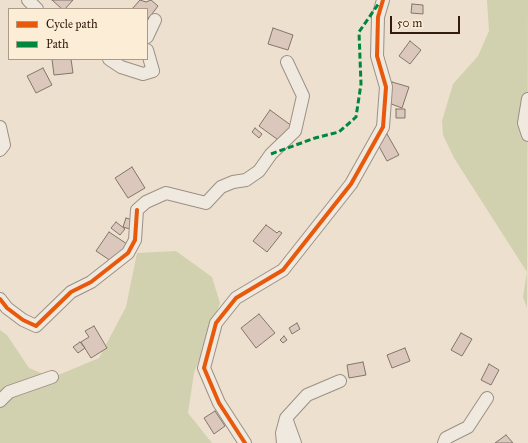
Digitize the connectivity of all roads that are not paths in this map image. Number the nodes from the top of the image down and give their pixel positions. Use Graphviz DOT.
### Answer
graph roads {
  1 [pos="28,0"];
  2 [pos="383,0"];
  3 [pos="36,8"];
  4 [pos="155,20"];
  5 [pos="148,35"];
  6 [pos="148,54"];
  7 [pos="110,60"];
  8 [pos="287,62"];
  9 [pos="528,99"];
  10 [pos="0,127"];
  11 [pos="528,135"];
  12 [pos="0,150"];
  13 [pos="0,299"];
  14 [pos="52,377"];
  15 [pos="340,381"];
  16 [pos="487,398"];
  17 [pos="0,402"];
  18 [pos="286,418"];
  19 [pos="245,443"];
  20 [pos="283,443"];
  21 [pos="295,443"];
  22 [pos="444,443"];
  1 -- 3 [label="street"];
  2 -- 19 [label="street"];
  4 -- 5 [label="street"];
  6 -- 7 [label="street"];
  8 -- 13 [label="street"];
  9 -- 11 [label="street"];
  10 -- 12 [label="street"];
  14 -- 17 [label="street"];
  15 -- 18 [label="street"];
  16 -- 22 [label="street"];
  18 -- 20 [label="street"];
  18 -- 21 [label="street"];
}
